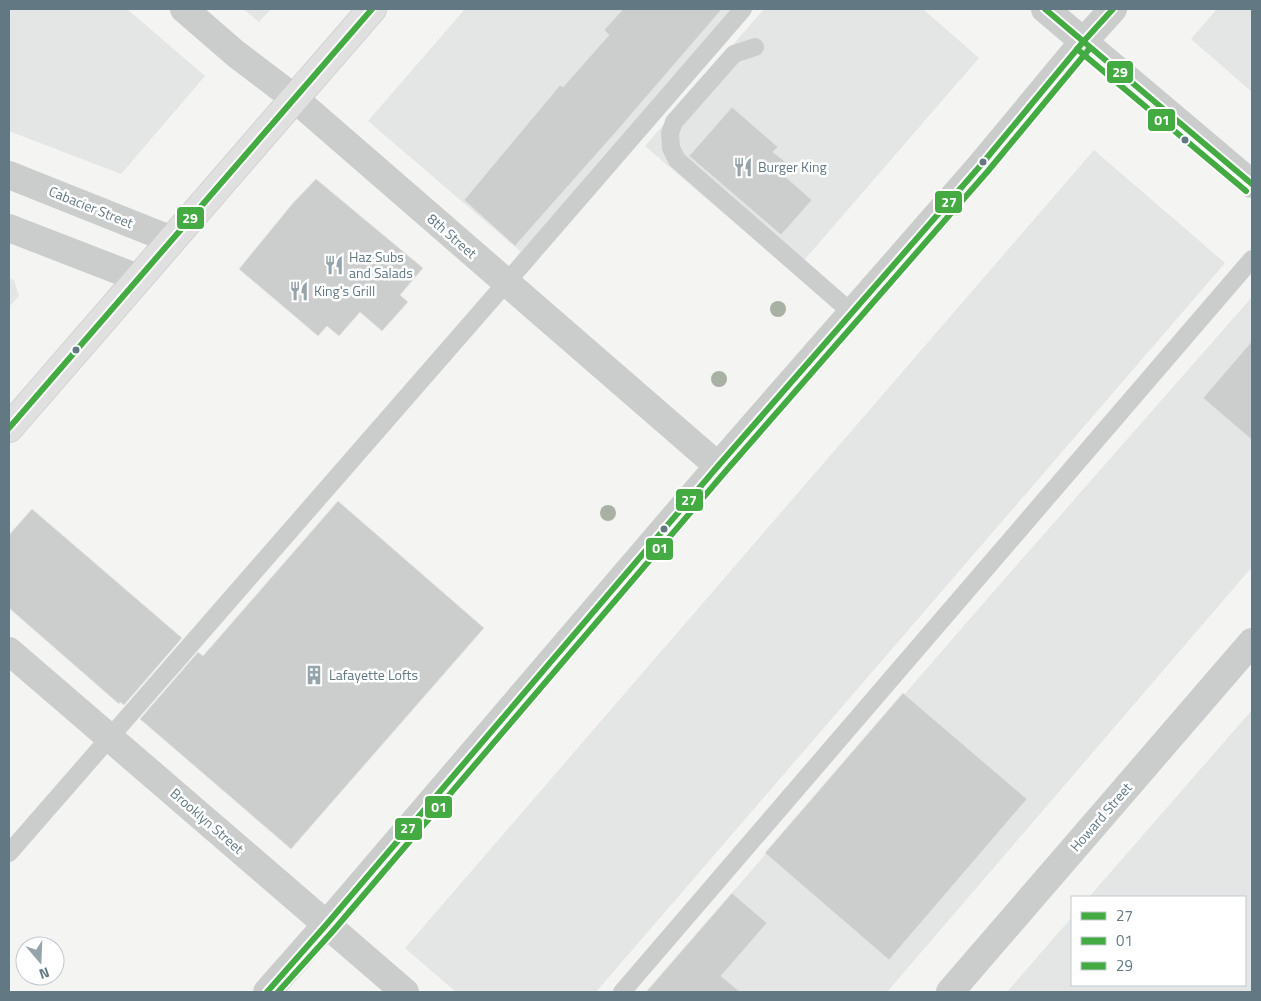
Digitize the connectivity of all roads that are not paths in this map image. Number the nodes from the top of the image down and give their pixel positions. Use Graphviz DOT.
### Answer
graph roads {
  1 [pos="184,9"];
  2 [pos="372,9"];
  3 [pos="742,9"];
  4 [pos="1046,9"];
  5 [pos="1113,9"];
  6 [pos="1083,42"];
  7 [pos="755,47"];
  8 [pos="294,98"];
  9 [pos="9,175"];
  10 [pos="1252,184"];
  11 [pos="9,228"];
  12 [pos="172,240"];
  13 [pos="1252,259"];
  14 [pos="138,278"];
  15 [pos="506,282"];
  16 [pos="852,313"];
  17 [pos="9,428"];
  18 [pos="718,466"];
  19 [pos="1252,642"];
  20 [pos="9,650"];
  21 [pos="110,736"];
  22 [pos="9,854"];
  23 [pos="326,925"];
  24 [pos="267,992"];
  25 [pos="405,992"];
  26 [pos="622,992"];
  27 [pos="950,992"];
  1 -- 8 [label="street, 8th Street"];
  2 -- 8 [label="main road"];
  3 -- 15 [label="lane"];
  4 -- 6 [label="street"];
  5 -- 6 [label="street"];
  6 -- 10 [label="street"];
  6 -- 16 [label="street"];
  7 -- 16 [label="lane"];
  8 -- 12 [label="main road"];
  8 -- 15 [label="street, 8th Street"];
  9 -- 12 [label="street, Cabacier Street"];
  11 -- 14 [label="street"];
  12 -- 14 [label="main road"];
  13 -- 26 [label="lane"];
  14 -- 17 [label="main road"];
  15 -- 18 [label="street, 8th Street"];
  15 -- 21 [label="lane"];
  16 -- 18 [label="street"];
  18 -- 23 [label="street"];
  19 -- 27 [label="street, Howard Street"];
  20 -- 21 [label="street, Brooklyn Street"];
  21 -- 22 [label="lane"];
  21 -- 23 [label="street, Brooklyn Street"];
  23 -- 24 [label="street"];
  23 -- 25 [label="street, Brooklyn Street"];
}
